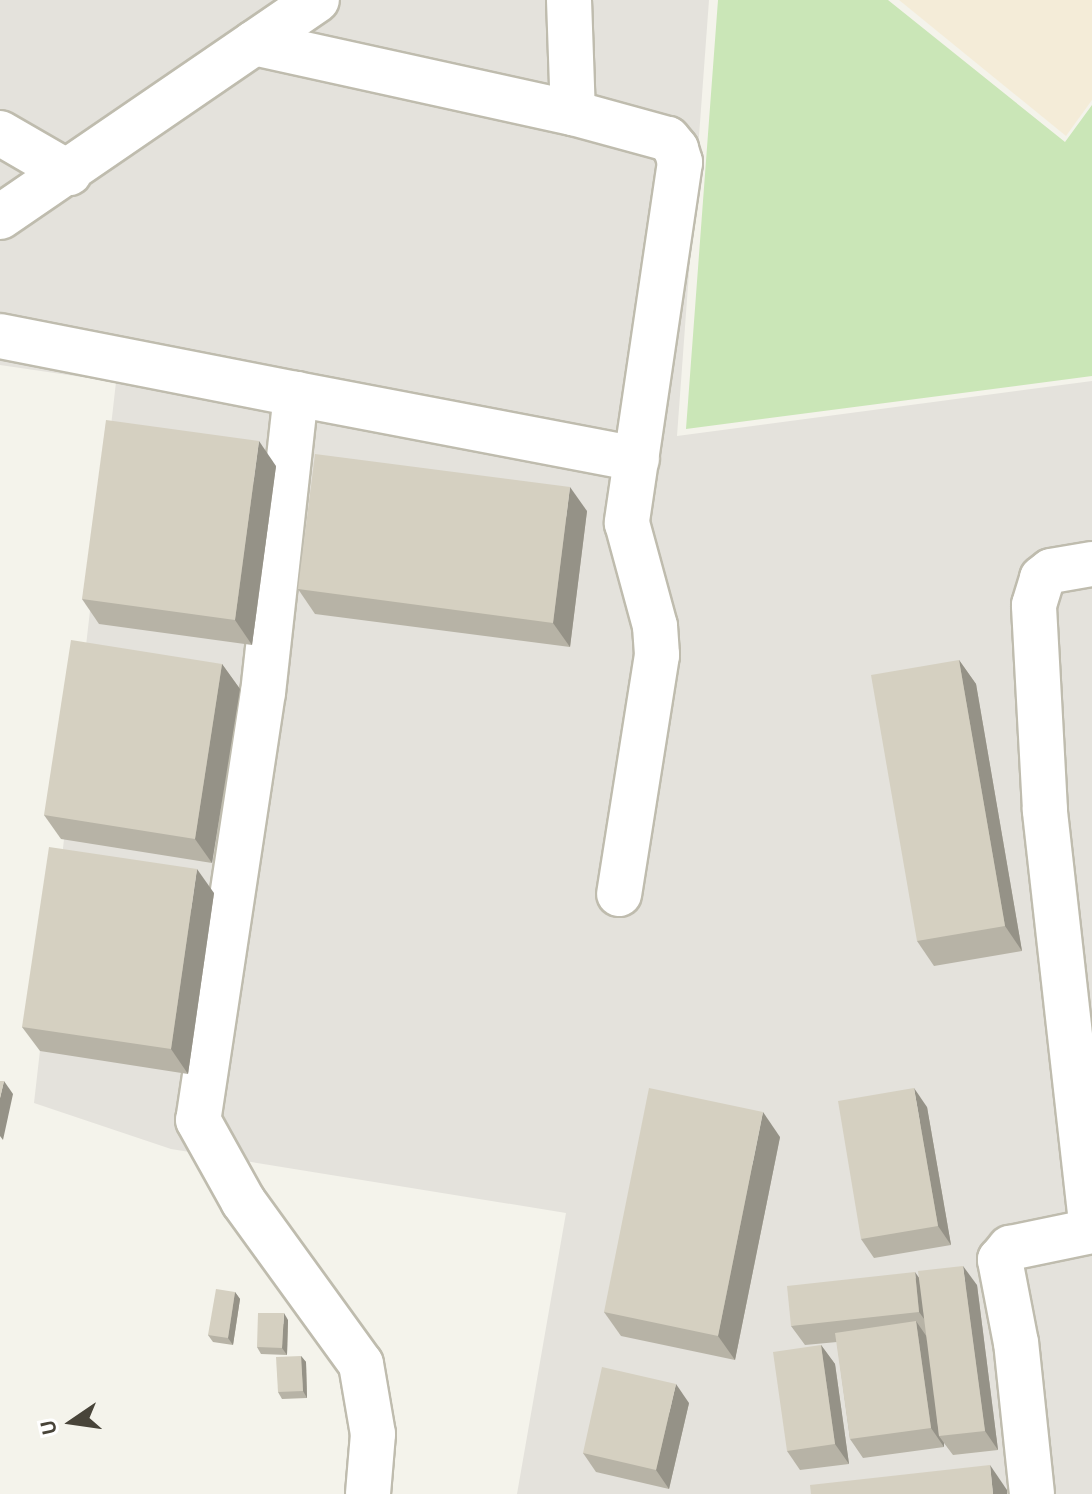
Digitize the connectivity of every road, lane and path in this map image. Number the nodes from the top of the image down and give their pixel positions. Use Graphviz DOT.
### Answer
graph roads {
  1 [pos="317,0"];
  2 [pos="569,0"];
  3 [pos="254,43"];
  4 [pos="573,113"];
  5 [pos="0,133"];
  6 [pos="69,173"];
  7 [pos="0,217"];
  8 [pos="0,336"];
  9 [pos="296,394"];
  10 [pos="637,459"];
  11 [pos="1092,564"];
  12 [pos="619,894"];
  13 [pos="1092,1231"];
  14 [pos="368,1494"];
  15 [pos="1032,1494"];
  1 -- 3 [label="lane"];
  2 -- 4 [label="lane"];
  3 -- 4 [label="lane"];
  3 -- 6 [label="lane"];
  4 -- 10 [label="lane"];
  5 -- 6 [label="lane"];
  6 -- 7 [label="lane"];
  8 -- 9 [label="lane"];
  9 -- 10 [label="lane"];
  9 -- 14 [label="lane"];
  10 -- 12 [label="lane"];
  11 -- 13 [label="lane"];
  13 -- 15 [label="lane"];
}
